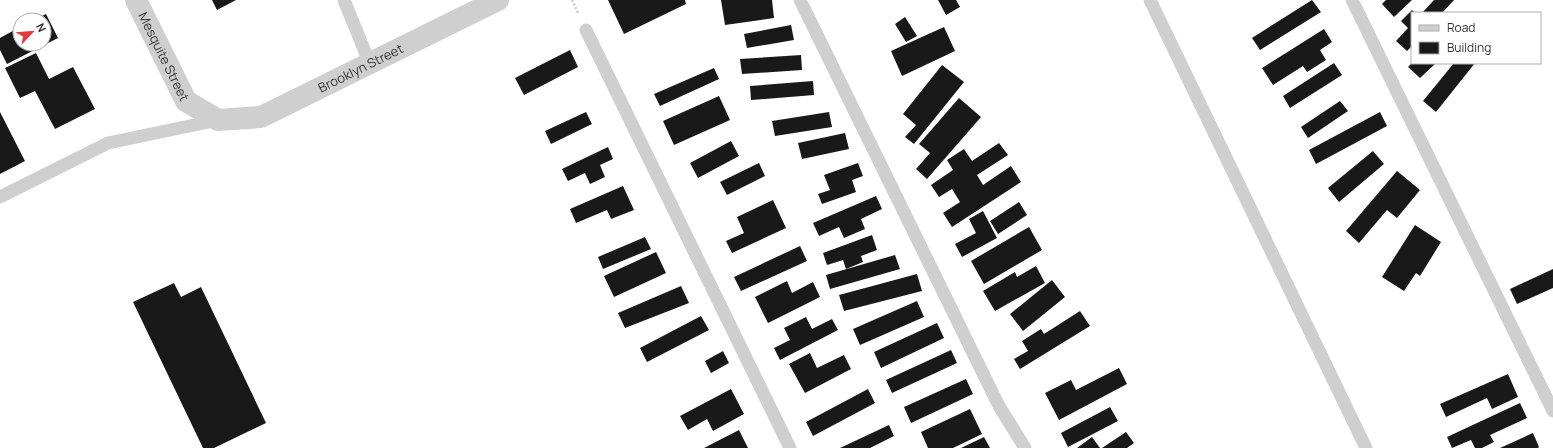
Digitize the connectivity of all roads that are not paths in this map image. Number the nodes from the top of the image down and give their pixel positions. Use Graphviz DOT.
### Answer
graph roads {
  1 [pos="136,0"];
  2 [pos="344,0"];
  3 [pos="498,0"];
  4 [pos="800,0"];
  5 [pos="1150,0"];
  6 [pos="1352,0"];
  7 [pos="586,30"];
  8 [pos="370,64"];
  9 [pos="218,120"];
  10 [pos="0,198"];
  11 [pos="1553,411"];
  12 [pos="790,448"];
  13 [pos="1025,448"];
  14 [pos="1366,448"];
  1 -- 9 [label="street, Mesquite Street"];
  2 -- 8 [label="lane"];
  3 -- 8 [label="street, Brooklyn Street"];
  4 -- 13 [label="lane"];
  5 -- 14 [label="lane"];
  6 -- 11 [label="lane"];
  7 -- 12 [label="lane"];
  8 -- 9 [label="street, Brooklyn Street"];
  9 -- 10 [label="lane"];
}
